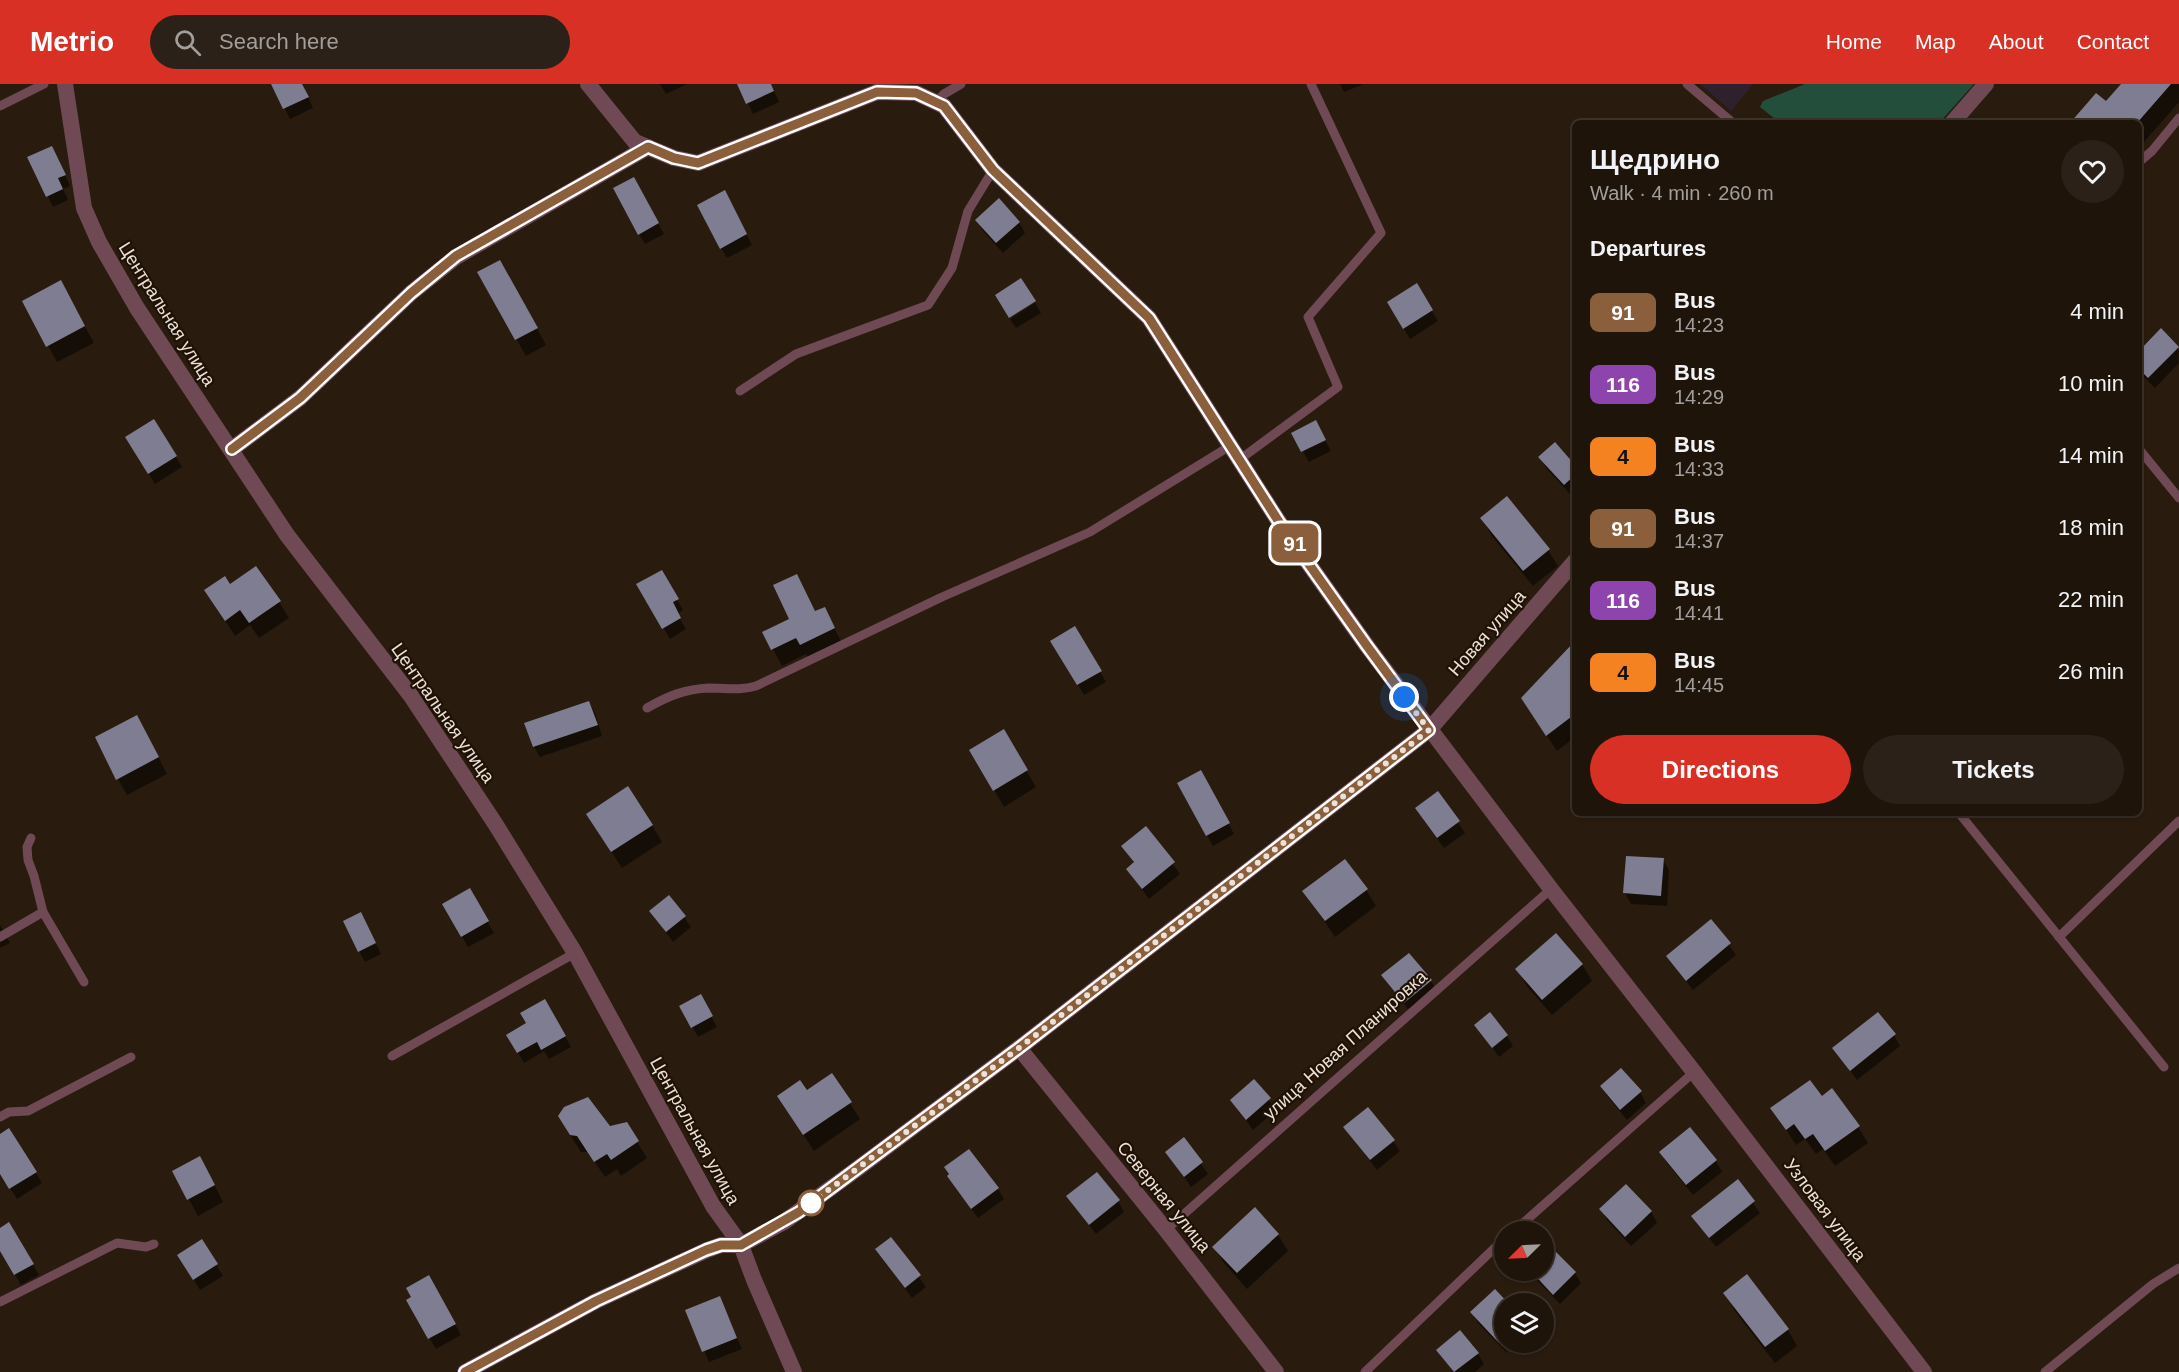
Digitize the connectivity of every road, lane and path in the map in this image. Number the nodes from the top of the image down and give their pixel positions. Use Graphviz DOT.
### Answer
graph roads {
  1 [pos="44,84"];
  2 [pos="65,84"];
  3 [pos="588,84"];
  4 [pos="961,84"];
  5 [pos="1311,84"];
  6 [pos="1686,84"];
  7 [pos="1986,84"];
  8 [pos="875,88"];
  9 [pos="936,102"];
  10 [pos="0,106"];
  11 [pos="2179,118"];
  12 [pos="1729,120"];
  13 [pos="1955,120"];
  14 [pos="648,147"];
  15 [pos="2142,159"];
  16 [pos="993,170"];
  17 [pos="740,391"];
  18 [pos="232,449"];
  19 [pos="1235,453"];
  20 [pos="2142,453"];
  21 [pos="2179,498"];
  22 [pos="1572,564"];
  23 [pos="647,708"];
  24 [pos="1429,730"];
  25 [pos="1961,816"];
  26 [pos="2179,821"];
  27 [pos="31,838"];
  28 [pos="1551,889"];
  29 [pos="43,912"];
  30 [pos="0,937"];
  31 [pos="2059,937"];
  32 [pos="575,952"];
  33 [pos="84,982"];
  34 [pos="1019,1048"];
  35 [pos="392,1056"];
  36 [pos="131,1057"];
  37 [pos="2164,1067"];
  38 [pos="1694,1072"];
  39 [pos="0,1117"];
  40 [pos="1525,1221"];
  41 [pos="1166,1230"];
  42 [pos="154,1244"];
  43 [pos="741,1245"];
  44 [pos="1494,1249"];
  45 [pos="2179,1268"];
  46 [pos="0,1302"];
  47 [pos="465,1372"];
  48 [pos="794,1372"];
  49 [pos="1276,1372"];
  50 [pos="1365,1372"];
  51 [pos="1924,1372"];
  52 [pos="2045,1372"];
  1 -- 10 [label="lane"];
  2 -- 18 [label="street, Центральная улица"];
  3 -- 14 [label="street"];
  4 -- 9 [label="lane"];
  5 -- 19 [label="lane"];
  6 -- 12 [label="lane"];
  7 -- 13 [label="street"];
  8 -- 9 [label="street"];
  8 -- 14 [label="street"];
  9 -- 16 [label="street"];
  11 -- 15 [label="lane"];
  14 -- 18 [label="street"];
  16 -- 17 [label="lane"];
  16 -- 19 [label="street"];
  18 -- 32 [label="street, Центральная улица"];
  19 -- 23 [label="lane"];
  19 -- 24 [label="street"];
  20 -- 21 [label="lane"];
  22 -- 24 [label="street, Новая улица"];
  24 -- 28 [label="street"];
  24 -- 34 [label="street, Новая улица"];
  25 -- 31 [label="lane"];
  26 -- 31 [label="lane"];
  27 -- 29 [label="lane"];
  28 -- 38 [label="street"];
  28 -- 41 [label="lane, улица Новая Планировка"];
  29 -- 30 [label="lane"];
  29 -- 33 [label="lane"];
  31 -- 37 [label="lane"];
  32 -- 35 [label="lane"];
  32 -- 43 [label="street, Центральная улица"];
  34 -- 41 [label="street, Северная улица"];
  34 -- 43 [label="street, Новая улица"];
  36 -- 39 [label="lane"];
  38 -- 40 [label="lane"];
  38 -- 51 [label="street, Узловая улица"];
  41 -- 49 [label="street, Северная улица"];
  42 -- 46 [label="lane"];
  43 -- 47 [label="street"];
  43 -- 48 [label="street, Центральная улица"];
  44 -- 50 [label="lane"];
  45 -- 52 [label="lane"];
}
